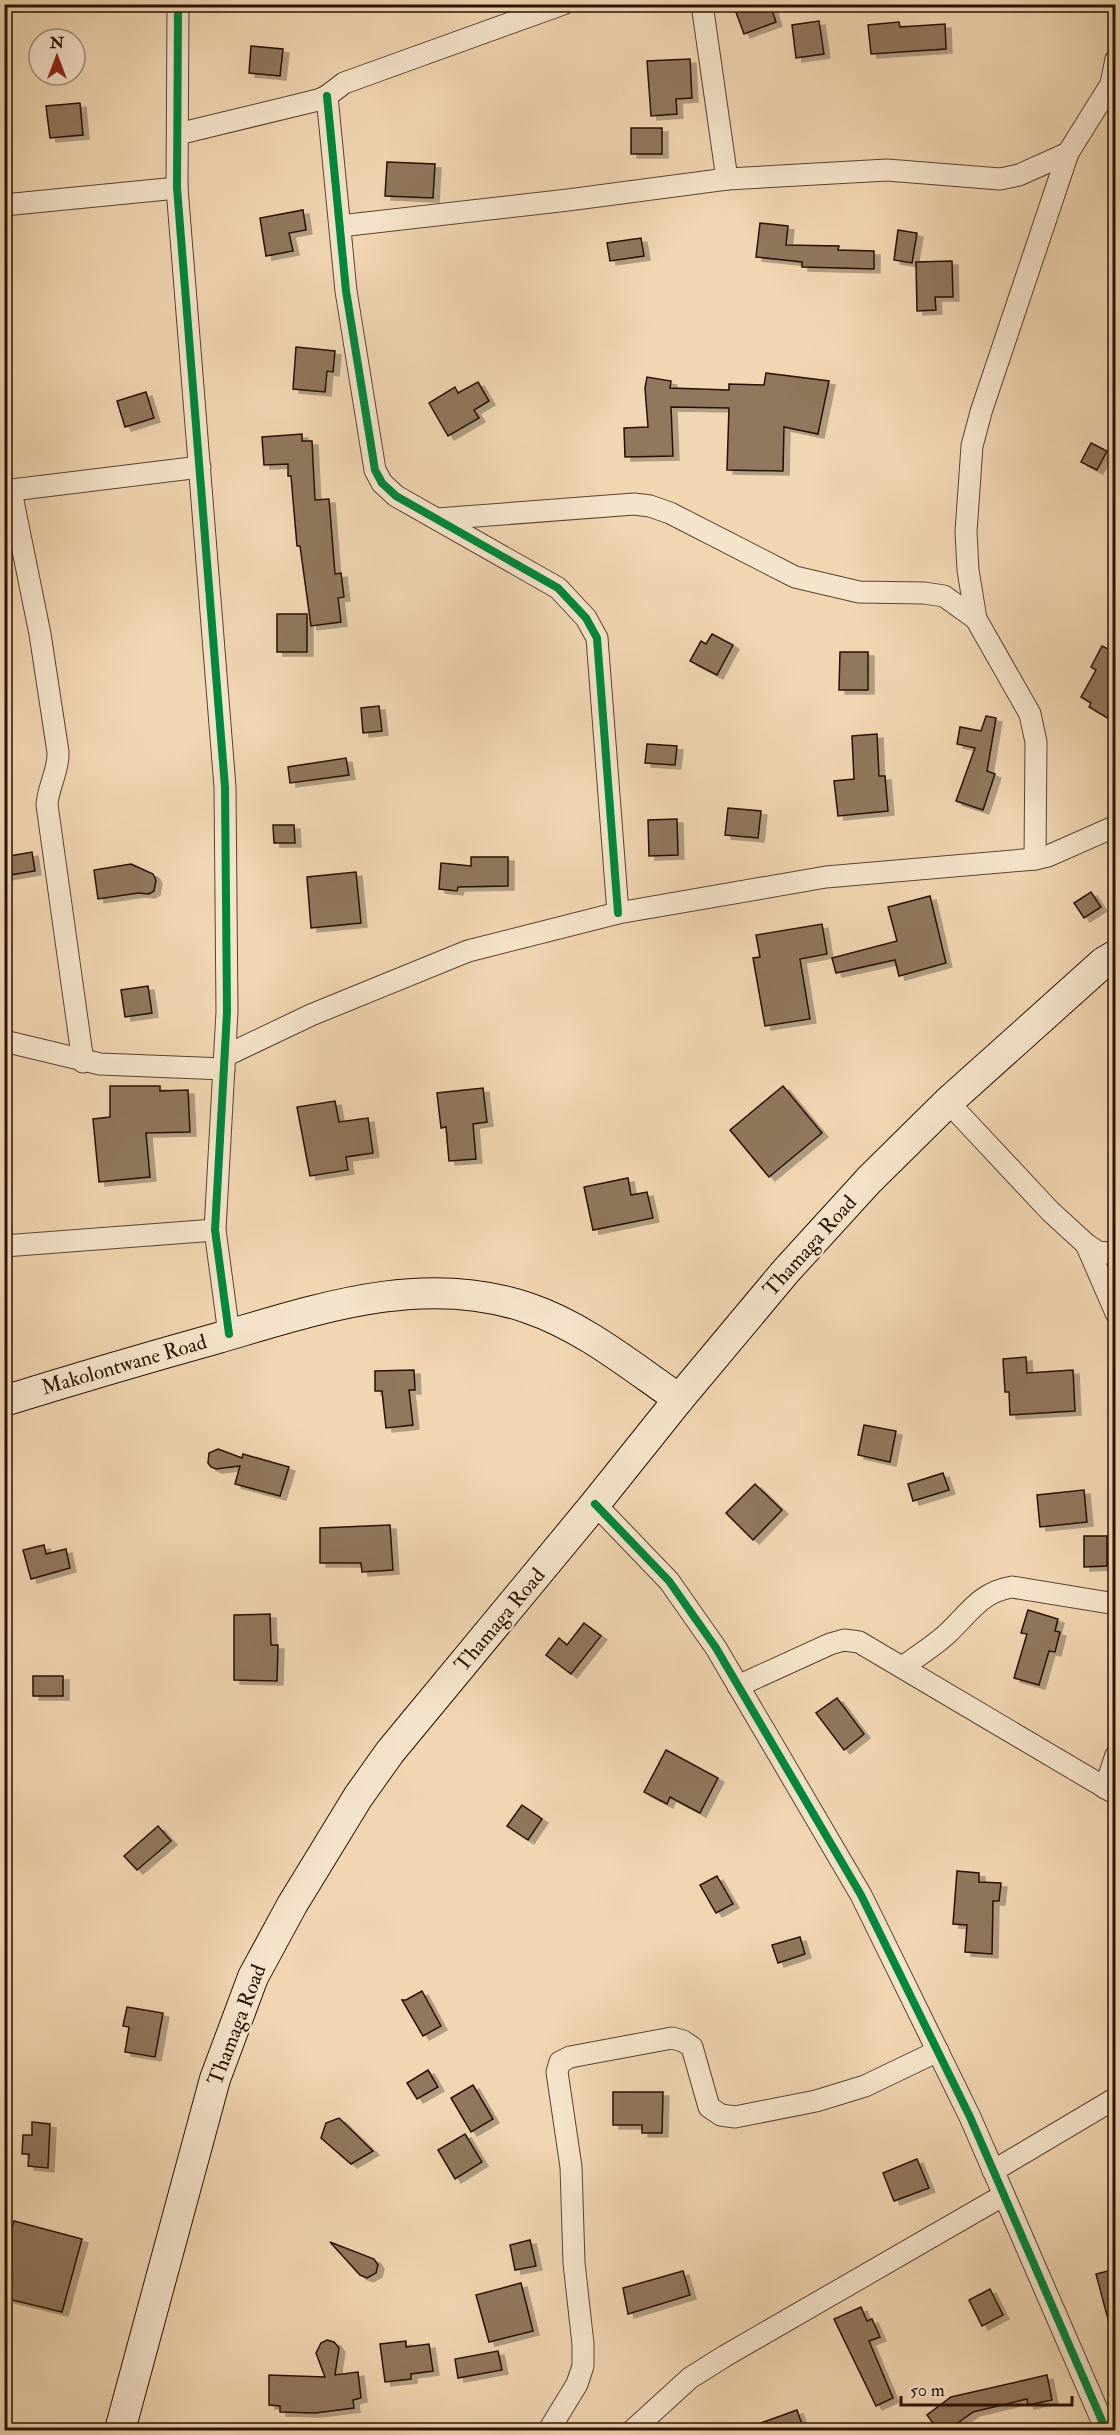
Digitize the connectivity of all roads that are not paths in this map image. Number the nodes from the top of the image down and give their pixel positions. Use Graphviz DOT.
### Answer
graph roads {
  1 [pos="178,4"];
  2 [pos="563,4"];
  3 [pos="702,4"];
  4 [pos="1116,59"];
  5 [pos="327,96"];
  6 [pos="177,134"];
  7 [pos="1068,153"];
  8 [pos="727,179"];
  9 [pos="177,188"];
  10 [pos="4,205"];
  11 [pos="340,226"];
  12 [pos="200,467"];
  13 [pos="8,491"];
  14 [pos="437,519"];
  15 [pos="976,620"];
  16 [pos="1116,826"];
  17 [pos="1035,859"];
  18 [pos="618,913"];
  19 [pos="1116,955"];
  20 [pos="4,1041"];
  21 [pos="83,1062"];
  22 [pos="225,1062"];
  23 [pos="948,1102"];
  24 [pos="214,1230"];
  25 [pos="1086,1244"];
  26 [pos="4,1246"];
  27 [pos="1116,1254"];
  28 [pos="1116,1313"];
  29 [pos="230,1334"];
  30 [pos="679,1399"];
  31 [pos="4,1401"];
  32 [pos="596,1504"];
  33 [pos="1116,1604"];
  34 [pos="902,1667"];
  35 [pos="738,1686"];
  36 [pos="1116,1755"];
  37 [pos="1110,1791"];
  38 [pos="938,2051"];
  39 [pos="1116,2098"];
  40 [pos="993,2170"];
  41 [pos="1004,2195"];
  42 [pos="120,2430"];
  43 [pos="549,2430"];
  44 [pos="633,2430"];
  45 [pos="1106,2430"];
  1 -- 6 [label="street"];
  2 -- 5 [label="street"];
  3 -- 8 [label="street"];
  4 -- 7 [label="street"];
  5 -- 6 [label="street"];
  5 -- 11 [label="street"];
  6 -- 9 [label="street"];
  7 -- 8 [label="street"];
  7 -- 15 [label="street"];
  8 -- 11 [label="street"];
  9 -- 10 [label="street"];
  9 -- 12 [label="street"];
  11 -- 14 [label="street"];
  12 -- 13 [label="street"];
  12 -- 22 [label="street"];
  13 -- 21 [label="street"];
  14 -- 15 [label="street"];
  14 -- 18 [label="street"];
  15 -- 17 [label="street"];
  16 -- 17 [label="street"];
  17 -- 18 [label="street"];
  18 -- 22 [label="street"];
  19 -- 23 [label="main road, Thamaga Road"];
  20 -- 21 [label="street"];
  21 -- 22 [label="street"];
  22 -- 24 [label="street"];
  23 -- 25 [label="street"];
  23 -- 30 [label="main road, Thamaga Road"];
  24 -- 26 [label="street"];
  24 -- 29 [label="street"];
  25 -- 27 [label="street"];
  25 -- 28 [label="street"];
  29 -- 30 [label="main road, Makolontwane Road"];
  29 -- 31 [label="main road, Makolontwane Road"];
  30 -- 32 [label="main road, Thamaga Road"];
  32 -- 35 [label="street"];
  32 -- 42 [label="main road, Thamaga Road"];
  33 -- 34 [label="street"];
  34 -- 35 [label="street"];
  34 -- 37 [label="street"];
  35 -- 38 [label="street"];
  36 -- 37 [label="street"];
  38 -- 40 [label="street"];
  38 -- 43 [label="street"];
  39 -- 40 [label="street"];
  40 -- 41 [label="street"];
  41 -- 44 [label="street"];
  41 -- 45 [label="street"];
}
